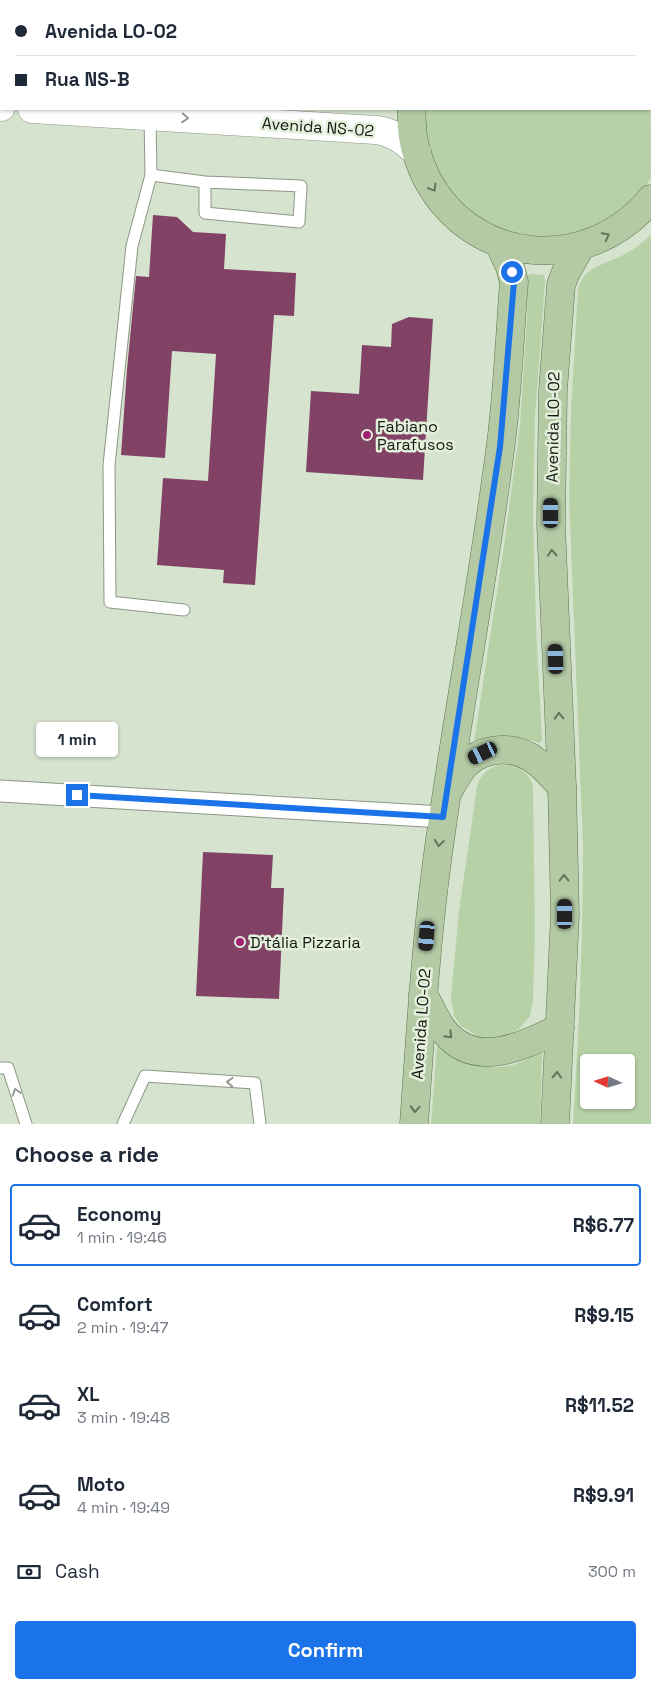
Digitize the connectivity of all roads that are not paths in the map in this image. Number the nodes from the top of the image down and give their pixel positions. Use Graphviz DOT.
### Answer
graph roads {
  1 [pos="49,110"];
  2 [pos="412,110"];
  3 [pos="150,116"];
  4 [pos="417,153"];
  5 [pos="151,175"];
  6 [pos="205,182"];
  7 [pos="651,199"];
  8 [pos="499,242"];
  9 [pos="581,246"];
  10 [pos="184,610"];
  11 [pos="562,786"];
  12 [pos="0,791"];
  13 [pos="445,806"];
  14 [pos="423,994"];
  15 [pos="560,1028"];
  16 [pos="0,1068"];
  17 [pos="26,1124"];
  18 [pos="123,1124"];
  19 [pos="260,1124"];
  20 [pos="414,1124"];
  21 [pos="555,1124"];
  1 -- 3 [label="street, Avenida NS-02"];
  2 -- 4 [label="main road, Avenida NS-02"];
  3 -- 4 [label="street, Avenida NS-02, one-way"];
  3 -- 5 [label="lane"];
  4 -- 8 [label="main road, Avenida NS-02, one-way"];
  5 -- 6 [label="lane"];
  5 -- 10 [label="lane"];
  6 -- 6 [label="lane"];
  9 -- 7 [label="main road, Avenida NS-02, one-way"];
  8 -- 9 [label="main road, Avenida NS-02"];
  8 -- 13 [label="main road, Avenida LO-02"];
  11 -- 9 [label="main road, Avenida LO-02, one-way"];
  11 -- 13 [label="main road"];
  15 -- 11 [label="main road, Avenida LO-02, one-way"];
  12 -- 13 [label="street"];
  13 -- 14 [label="main road, Avenida LO-02, one-way"];
  14 -- 15 [label="main road, one-way"];
  14 -- 20 [label="main road, Avenida LO-02, one-way"];
  21 -- 15 [label="main road, Avenida LO-02, one-way"];
  17 -- 16 [label="lane, one-way"];
  19 -- 18 [label="lane, one-way"];
}
